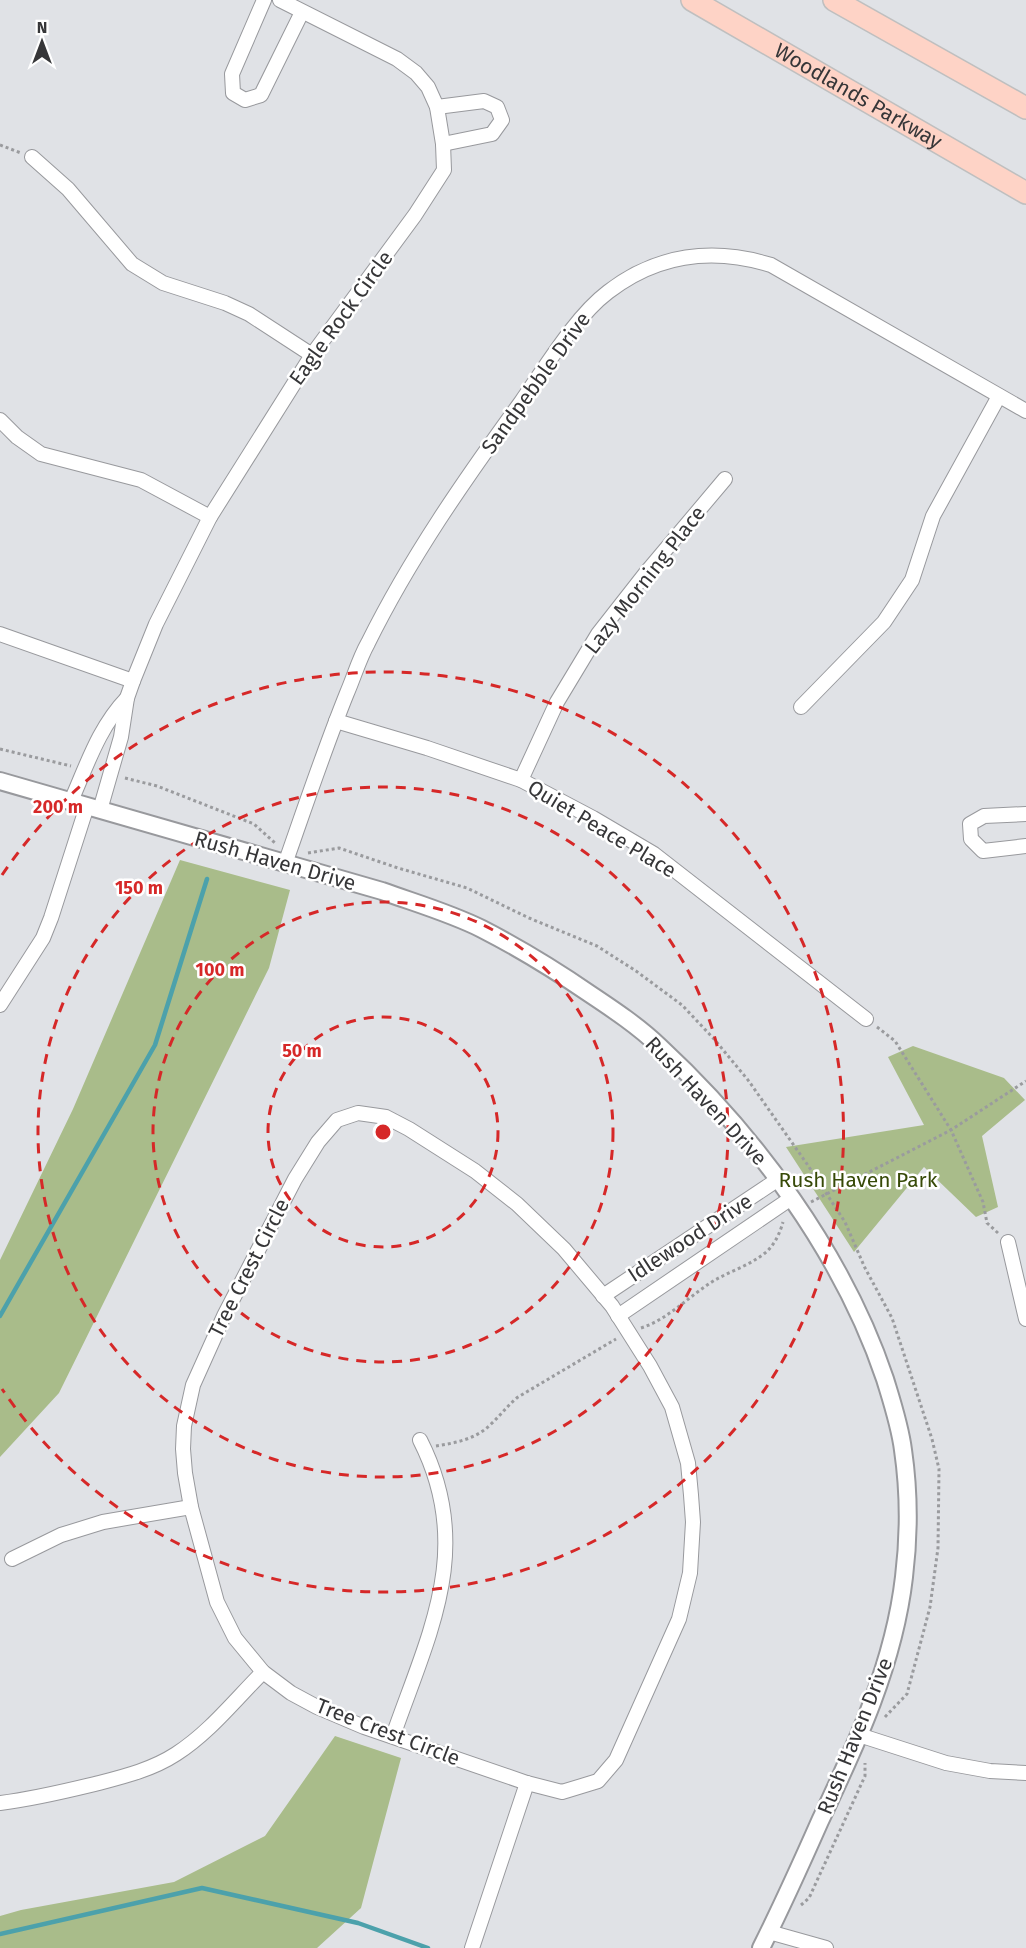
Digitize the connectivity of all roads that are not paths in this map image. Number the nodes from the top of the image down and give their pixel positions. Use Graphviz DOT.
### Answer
graph roads {
  1 [pos="264,0"];
  2 [pos="280,0"];
  3 [pos="692,0"];
  4 [pos="834,0"];
  5 [pos="302,12"];
  6 [pos="437,107"];
  7 [pos="1026,108"];
  8 [pos="443,144"];
  9 [pos="32,157"];
  10 [pos="1026,192"];
  11 [pos="312,355"];
  12 [pos="999,396"];
  13 [pos="1026,411"];
  14 [pos="0,420"];
  15 [pos="725,479"];
  16 [pos="210,517"];
  17 [pos="0,634"];
  18 [pos="133,681"];
  19 [pos="127,698"];
  20 [pos="801,707"];
  21 [pos="336,721"];
  22 [pos="521,780"];
  23 [pos="0,781"];
  24 [pos="86,805"];
  25 [pos="1026,814"];
  26 [pos="1026,846"];
  27 [pos="288,857"];
  28 [pos="0,1005"];
  29 [pos="866,1019"];
  30 [pos="777,1180"];
  31 [pos="794,1204"];
  32 [pos="1008,1242"];
  33 [pos="603,1296"];
  34 [pos="618,1316"];
  35 [pos="1026,1319"];
  36 [pos="420,1440"];
  37 [pos="191,1507"];
  38 [pos="12,1559"];
  39 [pos="263,1672"];
  40 [pos="393,1736"];
  41 [pos="865,1737"];
  42 [pos="1026,1773"];
  43 [pos="527,1783"];
  44 [pos="0,1803"];
  45 [pos="769,1932"];
  46 [pos="472,1948"];
  47 [pos="761,1948"];
  48 [pos="826,1948"];
  1 -- 5 [label="street"];
  2 -- 5 [label="street, Eagle Rock Circle"];
  3 -- 10 [label="main road, Woodlands Parkway"];
  4 -- 7 [label="main road"];
  5 -- 6 [label="street, Eagle Rock Circle"];
  6 -- 8 [label="street, Eagle Rock Circle"];
  6 -- 8 [label="street"];
  8 -- 11 [label="street, Eagle Rock Circle"];
  9 -- 11 [label="street"];
  11 -- 16 [label="street, Eagle Rock Circle"];
  12 -- 13 [label="street, Sandpebble Drive"];
  12 -- 20 [label="street"];
  12 -- 21 [label="street, Sandpebble Drive"];
  14 -- 16 [label="street"];
  15 -- 22 [label="street, Lazy Morning Place"];
  16 -- 18 [label="street, Eagle Rock Circle"];
  17 -- 18 [label="street"];
  18 -- 19 [label="street, Eagle Rock Circle"];
  19 -- 24 [label="street, Eagle Rock Circle"];
  19 -- 24 [label="street, Eagle Rock Circle"];
  21 -- 22 [label="street, Quiet Peace Place"];
  21 -- 27 [label="street, Sandpebble Drive"];
  22 -- 29 [label="street, Quiet Peace Place"];
  23 -- 24 [label="street, Rush Haven Drive"];
  24 -- 27 [label="street, Rush Haven Drive"];
  24 -- 28 [label="street"];
  25 -- 26 [label="street"];
  27 -- 30 [label="street, Rush Haven Drive"];
  30 -- 31 [label="street, Rush Haven Drive"];
  30 -- 33 [label="street, Idlewood Drive"];
  31 -- 34 [label="street, Idlewood Drive"];
  31 -- 41 [label="street, Rush Haven Drive"];
  32 -- 35 [label="street"];
  33 -- 34 [label="street, Tree Crest Circle"];
  33 -- 37 [label="street, Tree Crest Circle"];
  34 -- 43 [label="street, Tree Crest Circle"];
  36 -- 40 [label="street"];
  37 -- 38 [label="street"];
  37 -- 39 [label="street, Tree Crest Circle"];
  39 -- 40 [label="street, Tree Crest Circle"];
  39 -- 44 [label="street"];
  40 -- 43 [label="street, Tree Crest Circle"];
  41 -- 42 [label="street"];
  41 -- 45 [label="street, Rush Haven Drive"];
  43 -- 46 [label="street"];
  45 -- 47 [label="street, Rush Haven Drive"];
  45 -- 48 [label="street"];
}
